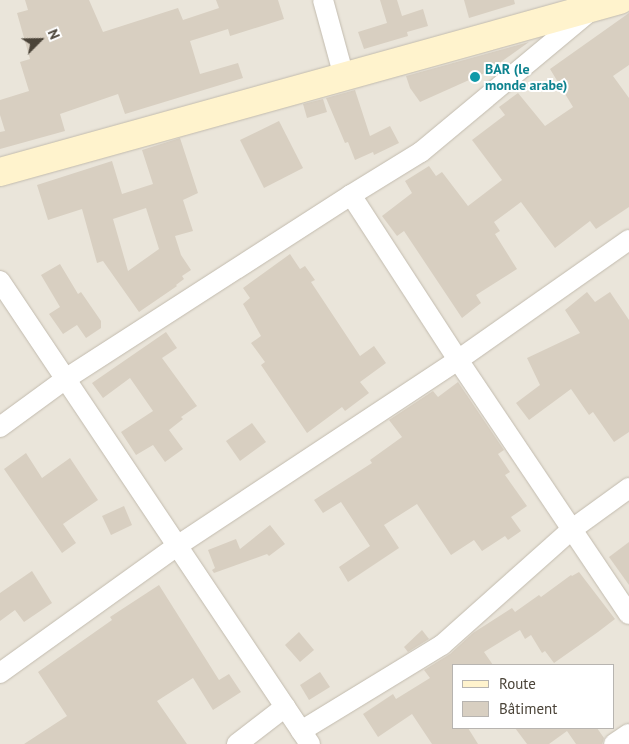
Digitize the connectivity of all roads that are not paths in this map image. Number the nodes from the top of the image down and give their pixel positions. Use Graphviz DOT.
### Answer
graph roads {
  1 [pos="323,0"];
  2 [pos="620,0"];
  3 [pos="593,9"];
  4 [pos="344,77"];
  5 [pos="0,172"];
  6 [pos="351,194"];
  7 [pos="629,240"];
  8 [pos="0,281"];
  9 [pos="458,360"];
  10 [pos="67,378"];
  11 [pos="0,427"];
  12 [pos="629,488"];
  13 [pos="571,530"];
  14 [pos="177,546"];
  15 [pos="629,614"];
  16 [pos="0,673"];
  17 [pos="285,706"];
  18 [pos="629,734"];
  19 [pos="306,738"];
  20 [pos="237,744"];
  21 [pos="614,744"];
  1 -- 4 [label="street"];
  2 -- 3 [label="street"];
  3 -- 4 [label="street"];
  3 -- 6 [label="street"];
  4 -- 5 [label="street"];
  6 -- 9 [label="street"];
  6 -- 10 [label="street"];
  7 -- 9 [label="street"];
  8 -- 10 [label="street"];
  9 -- 13 [label="street"];
  9 -- 14 [label="street"];
  10 -- 11 [label="street"];
  10 -- 14 [label="street"];
  12 -- 13 [label="street"];
  13 -- 15 [label="street"];
  13 -- 19 [label="street"];
  14 -- 16 [label="street"];
  14 -- 17 [label="street"];
  17 -- 19 [label="street"];
  17 -- 20 [label="street"];
  18 -- 21 [label="street"];
}
